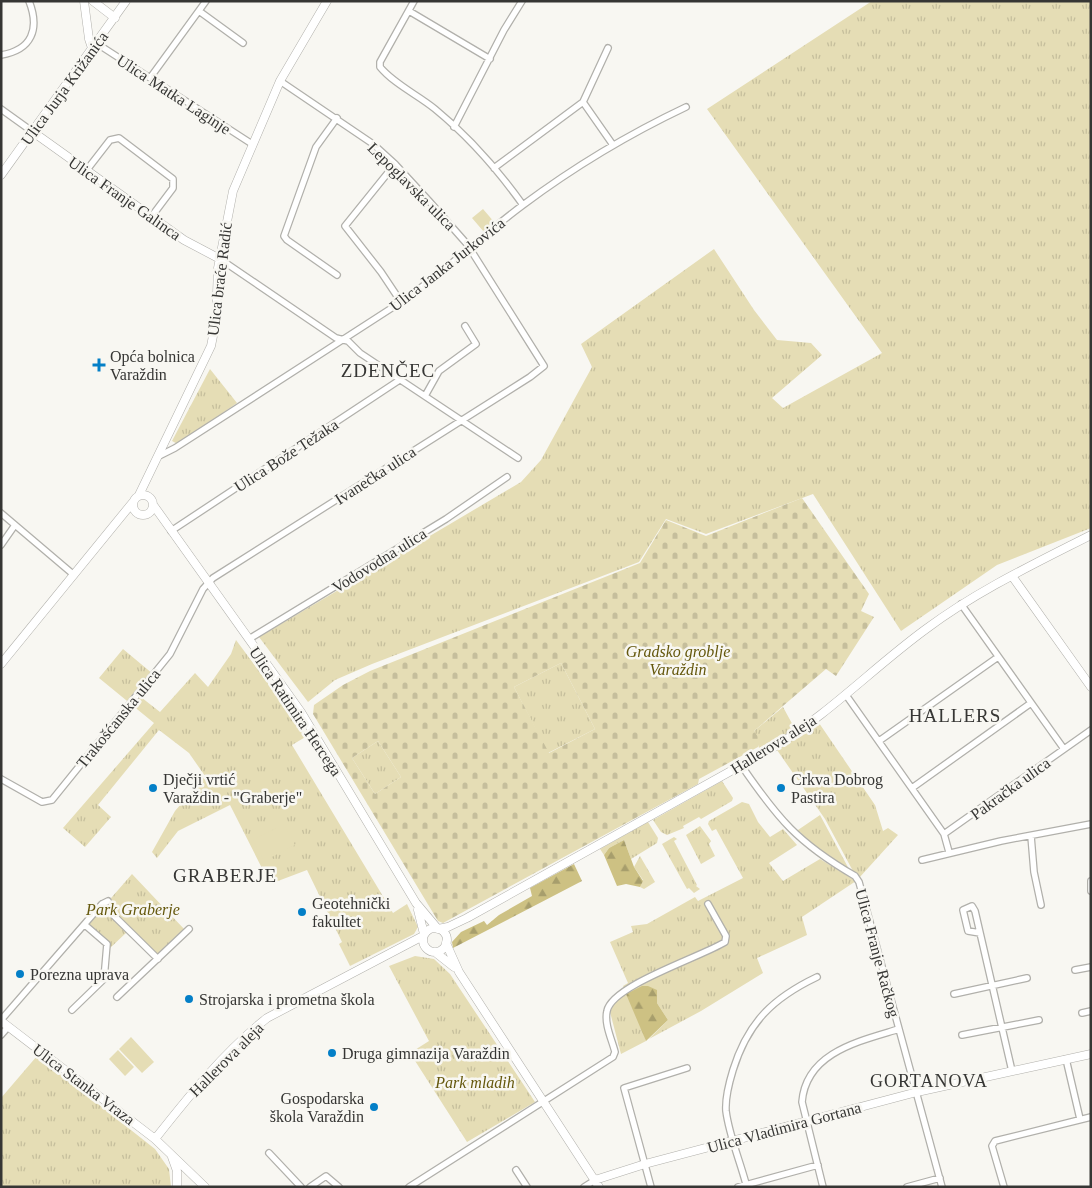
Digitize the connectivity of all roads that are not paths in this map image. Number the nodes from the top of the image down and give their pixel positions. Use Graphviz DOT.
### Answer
graph roads {
  1 [pos="29,1"];
  2 [pos="84,1"];
  3 [pos="93,1"];
  4 [pos="126,1"];
  5 [pos="206,1"];
  6 [pos="327,1"];
  7 [pos="414,1"];
  8 [pos="522,1"];
  9 [pos="199,11"];
  10 [pos="409,11"];
  11 [pos="115,18"];
  12 [pos="243,43"];
  13 [pos="94,46"];
  14 [pos="608,48"];
  15 [pos="1,55"];
  16 [pos="490,59"];
  17 [pos="150,78"];
  18 [pos="280,81"];
  19 [pos="583,102"];
  20 [pos="686,107"];
  21 [pos="1,109"];
  22 [pos="337,118"];
  23 [pos="454,127"];
  24 [pos="33,132"];
  25 [pos="252,144"];
  26 [pos="613,145"];
  27 [pos="395,164"];
  28 [pos="494,168"];
  29 [pos="86,171"];
  30 [pos="1,175"];
  31 [pos="523,205"];
  32 [pos="152,216"];
  33 [pos="469,248"];
  34 [pos="220,259"];
  35 [pos="337,275"];
  36 [pos="401,302"];
  37 [pos="465,326"];
  38 [pos="342,340"];
  39 [pos="542,369"];
  40 [pos="401,380"];
  41 [pos="425,396"];
  42 [pos="462,419"];
  43 [pos="159,456"];
  44 [pos="518,458"];
  45 [pos="150,476"];
  46 [pos="508,477"];
  47 [pos="139,495"];
  48 [pos="133,502"];
  49 [pos="152,502"];
  50 [pos="1,513"];
  51 [pos="142,515"];
  52 [pos="15,525"];
  53 [pos="115,526"];
  54 [pos="169,528"];
  55 [pos="1091,535"];
  56 [pos="1,544"];
  57 [pos="74,575"];
  58 [pos="1012,576"];
  59 [pos="208,583"];
  60 [pos="961,604"];
  61 [pos="249,639"];
  62 [pos="998,657"];
  63 [pos="1,664"];
  64 [pos="1091,687"];
  65 [pos="846,695"];
  66 [pos="1031,702"];
  67 [pos="1091,730"];
  68 [pos="879,741"];
  69 [pos="1064,750"];
  70 [pos="742,765"];
  71 [pos="1,779"];
  72 [pos="912,788"];
  73 [pos="1091,824"];
  74 [pos="944,834"];
  75 [pos="1031,836"];
  76 [pos="949,852"];
  77 [pos="922,860"];
  78 [pos="1091,881"];
  79 [pos="1091,891"];
  80 [pos="108,901"];
  81 [pos="416,903"];
  82 [pos="102,904"];
  83 [pos="708,904"];
  84 [pos="1041,905"];
  85 [pos="467,918"];
  86 [pos="85,925"];
  87 [pos="438,928"];
  88 [pos="189,929"];
  89 [pos="980,933"];
  90 [pos="424,935"];
  91 [pos="446,942"];
  92 [pos="426,949"];
  93 [pos="435,952"];
  94 [pos="390,955"];
  95 [pos="158,959"];
  96 [pos="1091,967"];
  97 [pos="1075,970"];
  98 [pos="459,972"];
  99 [pos="817,977"];
  100 [pos="1028,978"];
  101 [pos="992,986"];
  102 [pos="954,994"];
  103 [pos="117,997"];
  104 [pos="72,1010"];
  105 [pos="1091,1011"];
  106 [pos="1082,1013"];
  107 [pos="1,1020"];
  108 [pos="1039,1020"];
  109 [pos="8,1027"];
  110 [pos="1002,1027"];
  111 [pos="899,1029"];
  112 [pos="1,1035"];
  113 [pos="962,1035"];
  114 [pos="1091,1054"];
  115 [pos="1066,1059"];
  116 [pos="687,1068"];
  117 [pos="1012,1071"];
  118 [pos="917,1092"];
  119 [pos="544,1101"];
  120 [pos="1091,1116"];
  121 [pos="1080,1119"];
  122 [pos="807,1121"];
  123 [pos="155,1138"];
  124 [pos="734,1140"];
  125 [pos="165,1148"];
  126 [pos="269,1153"];
  127 [pos="645,1164"];
  128 [pos="818,1165"];
  129 [pos="516,1170"];
  130 [pos="940,1178"];
  131 [pos="197,1180"];
  132 [pos="597,1183"];
  133 [pos="746,1184"];
  134 [pos="178,1187"];
  135 [pos="204,1187"];
  136 [pos="301,1187"];
  137 [pos="310,1187"];
  138 [pos="339,1187"];
  139 [pos="410,1187"];
  140 [pos="527,1187"];
  141 [pos="584,1187"];
  142 [pos="651,1187"];
  143 [pos="738,1187"];
  144 [pos="823,1187"];
  145 [pos="907,1187"];
  146 [pos="942,1187"];
  147 [pos="1004,1187"];
  1 -- 15 [label="street"];
  2 -- 13 [label="main road"];
  3 -- 11 [label="main road"];
  4 -- 11 [label="main road, Ulica Jurja Križanića"];
  5 -- 9 [label="street"];
  6 -- 18 [label="main road, Ulica braće Radić"];
  7 -- 10 [label="street"];
  8 -- 16 [label="street"];
  9 -- 12 [label="street"];
  9 -- 17 [label="street"];
  10 -- 16 [label="street"];
  10 -- 23 [label="street"];
  11 -- 13 [label="main road, Ulica Jurja Križanića"];
  13 -- 17 [label="street, Ulica Matka Laginje"];
  13 -- 24 [label="main road, Ulica Jurja Križanića"];
  14 -- 19 [label="street"];
  16 -- 23 [label="street"];
  17 -- 25 [label="street, Ulica Matka Laginje"];
  18 -- 22 [label="street, Lepoglavska ulica"];
  18 -- 25 [label="main road, Ulica braće Radić"];
  19 -- 26 [label="street"];
  19 -- 28 [label="street"];
  20 -- 26 [label="street, Ulica Janka Jurkovića"];
  21 -- 24 [label="street"];
  22 -- 27 [label="street, Lepoglavska ulica"];
  22 -- 35 [label="street"];
  23 -- 28 [label="street"];
  24 -- 29 [label="main road, Ulica Franje Galinca"];
  24 -- 30 [label="main road, Ulica Jurja Križanića"];
  25 -- 34 [label="main road, Ulica braće Radić"];
  26 -- 31 [label="street, Ulica Janka Jurkovića"];
  27 -- 33 [label="street, Lepoglavska ulica"];
  27 -- 36 [label="street"];
  28 -- 31 [label="street"];
  29 -- 32 [label="main road, Ulica Franje Galinca"];
  29 -- 32 [label="street"];
  31 -- 33 [label="street, Ulica Janka Jurkovića"];
  32 -- 34 [label="main road, Ulica Franje Galinca"];
  33 -- 36 [label="street, Ulica Janka Jurkovića"];
  33 -- 39 [label="street, Lepoglavska ulica"];
  34 -- 38 [label="street"];
  34 -- 43 [label="main road, Ulica braće Radić"];
  36 -- 38 [label="street, Ulica Janka Jurkovića"];
  37 -- 41 [label="street"];
  38 -- 40 [label="street"];
  38 -- 43 [label="street, Ulica Janka Jurkovića"];
  39 -- 42 [label="street, Ivanečka ulica"];
  40 -- 41 [label="street"];
  40 -- 54 [label="street, Ulica Bože Težaka"];
  41 -- 42 [label="street"];
  42 -- 44 [label="street"];
  42 -- 59 [label="street, Ivanečka ulica"];
  43 -- 45 [label="main road, Ulica braće Radić"];
  45 -- 47 [label="main road, Ulica braće Radić"];
  45 -- 49 [label="main road, Ulica braće Radić"];
  46 -- 61 [label="street, Vodovodna ulica"];
  47 -- 48 [label="main road"];
  47 -- 49 [label="main road"];
  48 -- 51 [label="main road"];
  48 -- 53 [label="main road"];
  49 -- 51 [label="main road"];
  49 -- 54 [label="main road, Ulica Ratimira Hercega"];
  50 -- 52 [label="street"];
  51 -- 53 [label="main road"];
  51 -- 54 [label="main road, Ulica Ratimira Hercega"];
  52 -- 56 [label="street"];
  52 -- 57 [label="street"];
  53 -- 57 [label="main road"];
  54 -- 59 [label="main road, Ulica Ratimira Hercega"];
  55 -- 58 [label="main road, Hallerova aleja"];
  57 -- 63 [label="main road"];
  58 -- 60 [label="main road, Hallerova aleja"];
  58 -- 64 [label="main road"];
  59 -- 61 [label="main road, Ulica Ratimira Hercega"];
  59 -- 71 [label="street, Trakošćanska ulica"];
  60 -- 62 [label="street"];
  60 -- 65 [label="main road, Hallerova aleja"];
  61 -- 81 [label="main road, Ulica Ratimira Hercega"];
  62 -- 66 [label="street"];
  62 -- 68 [label="street"];
  65 -- 68 [label="street"];
  65 -- 70 [label="main road, Hallerova aleja"];
  66 -- 69 [label="street"];
  66 -- 72 [label="street"];
  67 -- 69 [label="street, Pakračka ulica"];
  68 -- 72 [label="street"];
  69 -- 74 [label="street, Pakračka ulica"];
  70 -- 85 [label="main road, Hallerova aleja"];
  70 -- 111 [label="street, Ulica Franje Račkog"];
  72 -- 74 [label="street"];
  73 -- 75 [label="street"];
  74 -- 76 [label="street"];
  75 -- 76 [label="street"];
  75 -- 84 [label="street"];
  76 -- 77 [label="street"];
  78 -- 79 [label="street"];
  80 -- 82 [label="street"];
  81 -- 87 [label="main road, Ulica Ratimira Hercega"];
  81 -- 90 [label="main road, Ulica Ratimira Hercega"];
  82 -- 86 [label="street"];
  82 -- 95 [label="street"];
  83 -- 119 [label="street"];
  85 -- 87 [label="main road, Hallerova aleja"];
  85 -- 91 [label="main road, Hallerova aleja"];
  86 -- 104 [label="street"];
  86 -- 107 [label="street"];
  87 -- 90 [label="main road"];
  87 -- 91 [label="main road"];
  88 -- 95 [label="street"];
  89 -- 89 [label="street"];
  89 -- 101 [label="street"];
  90 -- 92 [label="main road"];
  90 -- 94 [label="main road, Hallerova aleja"];
  91 -- 93 [label="main road"];
  91 -- 98 [label="main road"];
  92 -- 93 [label="main road"];
  92 -- 94 [label="main road, Hallerova aleja"];
  93 -- 98 [label="main road"];
  94 -- 123 [label="main road, Hallerova aleja"];
  95 -- 103 [label="street"];
  96 -- 97 [label="street"];
  98 -- 119 [label="main road"];
  99 -- 124 [label="street"];
  100 -- 101 [label="street"];
  101 -- 102 [label="street"];
  101 -- 110 [label="street"];
  105 -- 106 [label="street"];
  107 -- 109 [label="main road, Ulica Stanka Vraza"];
  108 -- 110 [label="street"];
  109 -- 112 [label="street"];
  109 -- 123 [label="main road, Ulica Stanka Vraza"];
  110 -- 113 [label="street"];
  110 -- 117 [label="street"];
  111 -- 118 [label="street, Ulica Franje Račkog"];
  111 -- 122 [label="street"];
  114 -- 115 [label="main road, Ulica Vladimira Gortana"];
  115 -- 117 [label="main road, Ulica Vladimira Gortana"];
  115 -- 121 [label="street"];
  116 -- 127 [label="street"];
  117 -- 118 [label="main road, Ulica Vladimira Gortana"];
  118 -- 122 [label="main road, Ulica Vladimira Gortana"];
  118 -- 130 [label="street, Ulica Franje Račkog"];
  119 -- 132 [label="main road"];
  119 -- 139 [label="street"];
  120 -- 121 [label="street"];
  121 -- 147 [label="street"];
  122 -- 124 [label="main road, Ulica Vladimira Gortana"];
  122 -- 128 [label="street"];
  123 -- 125 [label="main road, Ulica Stanka Vraza"];
  124 -- 127 [label="main road, Ulica Vladimira Gortana"];
  124 -- 133 [label="street"];
  125 -- 131 [label="main road, Ulica Stanka Vraza"];
  125 -- 134 [label="main road, Ulica Stanka Vraza"];
  126 -- 136 [label="street"];
  127 -- 132 [label="main road, Ulica Vladimira Gortana"];
  127 -- 142 [label="street"];
  128 -- 133 [label="street"];
  128 -- 144 [label="street"];
  129 -- 140 [label="street"];
  130 -- 145 [label="street"];
  130 -- 146 [label="street, Ulica Franje Račkog"];
  131 -- 134 [label="main road"];
  131 -- 135 [label="main road, Ulica Stanka Vraza"];
  132 -- 141 [label="street"];
  133 -- 143 [label="street"];
  137 -- 138 [label="street"];
}
